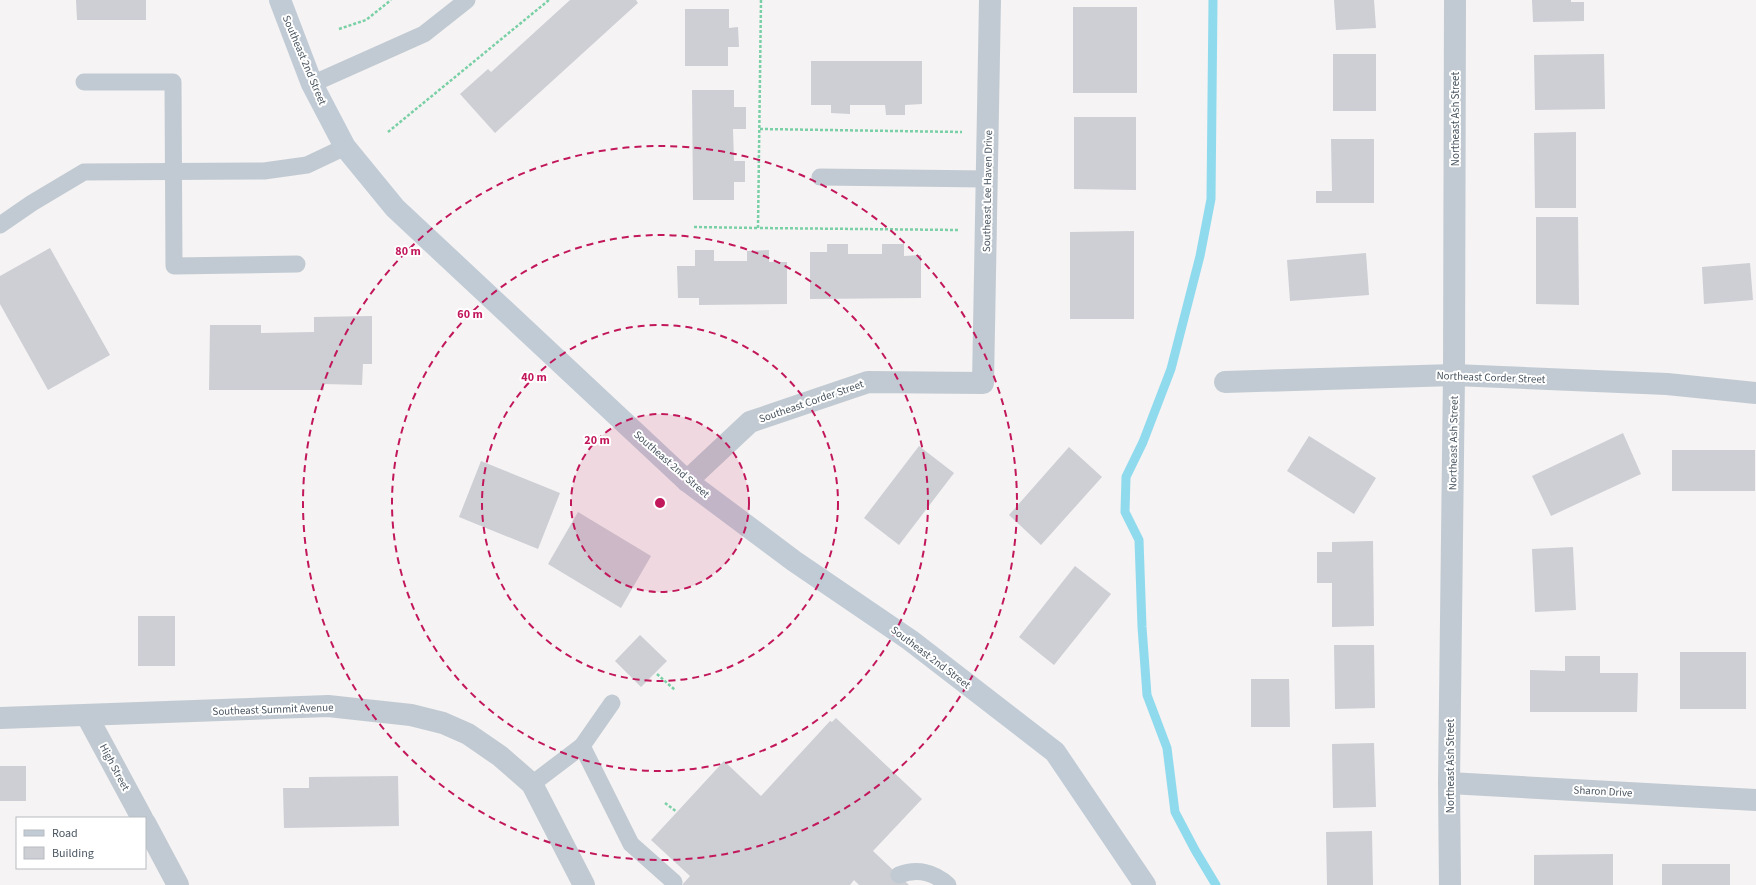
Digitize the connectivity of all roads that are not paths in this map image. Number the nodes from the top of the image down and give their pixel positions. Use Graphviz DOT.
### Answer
graph roads {
  1 [pos="280,0"];
  2 [pos="467,0"];
  3 [pos="990,0"];
  4 [pos="1455,0"];
  5 [pos="84,82"];
  6 [pos="312,84"];
  7 [pos="345,147"];
  8 [pos="174,172"];
  9 [pos="820,176"];
  10 [pos="987,179"];
  11 [pos="0,225"];
  12 [pos="297,264"];
  13 [pos="1454,375"];
  14 [pos="1225,382"];
  15 [pos="983,383"];
  16 [pos="1756,393"];
  17 [pos="687,481"];
  18 [pos="612,702"];
  19 [pos="87,716"];
  20 [pos="0,718"];
  21 [pos="582,746"];
  22 [pos="1449,783"];
  23 [pos="532,784"];
  24 [pos="1756,800"];
  25 [pos="141,817"];
  26 [pos="146,825"];
  27 [pos="899,875"];
  28 [pos="674,882"];
  29 [pos="178,885"];
  30 [pos="584,885"];
  31 [pos="948,885"];
  32 [pos="1145,885"];
  33 [pos="1450,885"];
  1 -- 6 [label="street, Southeast 2nd Street"];
  2 -- 6 [label="lane"];
  3 -- 10 [label="street, Southeast Lee Haven Drive"];
  4 -- 13 [label="street, Northeast Ash Street"];
  5 -- 8 [label="lane"];
  6 -- 7 [label="street, Southeast 2nd Street"];
  7 -- 8 [label="lane"];
  7 -- 17 [label="street, Southeast 2nd Street"];
  8 -- 11 [label="lane"];
  8 -- 12 [label="lane"];
  9 -- 10 [label="lane"];
  10 -- 15 [label="street, Southeast Lee Haven Drive"];
  13 -- 14 [label="street, Northeast Corder Street"];
  13 -- 16 [label="street, Northeast Corder Street"];
  13 -- 22 [label="street, Northeast Ash Street"];
  15 -- 17 [label="street, Southeast Corder Street"];
  17 -- 32 [label="street, Southeast 2nd Street"];
  18 -- 21 [label="lane"];
  19 -- 20 [label="street, Southeast Summit Avenue"];
  19 -- 23 [label="street, Southeast Summit Avenue"];
  19 -- 25 [label="street, High Street"];
  21 -- 23 [label="lane"];
  21 -- 28 [label="lane"];
  22 -- 24 [label="street, Sharon Drive"];
  22 -- 33 [label="street, Northeast Ash Street"];
  23 -- 30 [label="street, Southeast Summit Avenue"];
  26 -- 29 [label="street"];
  27 -- 31 [label="lane"];
}
